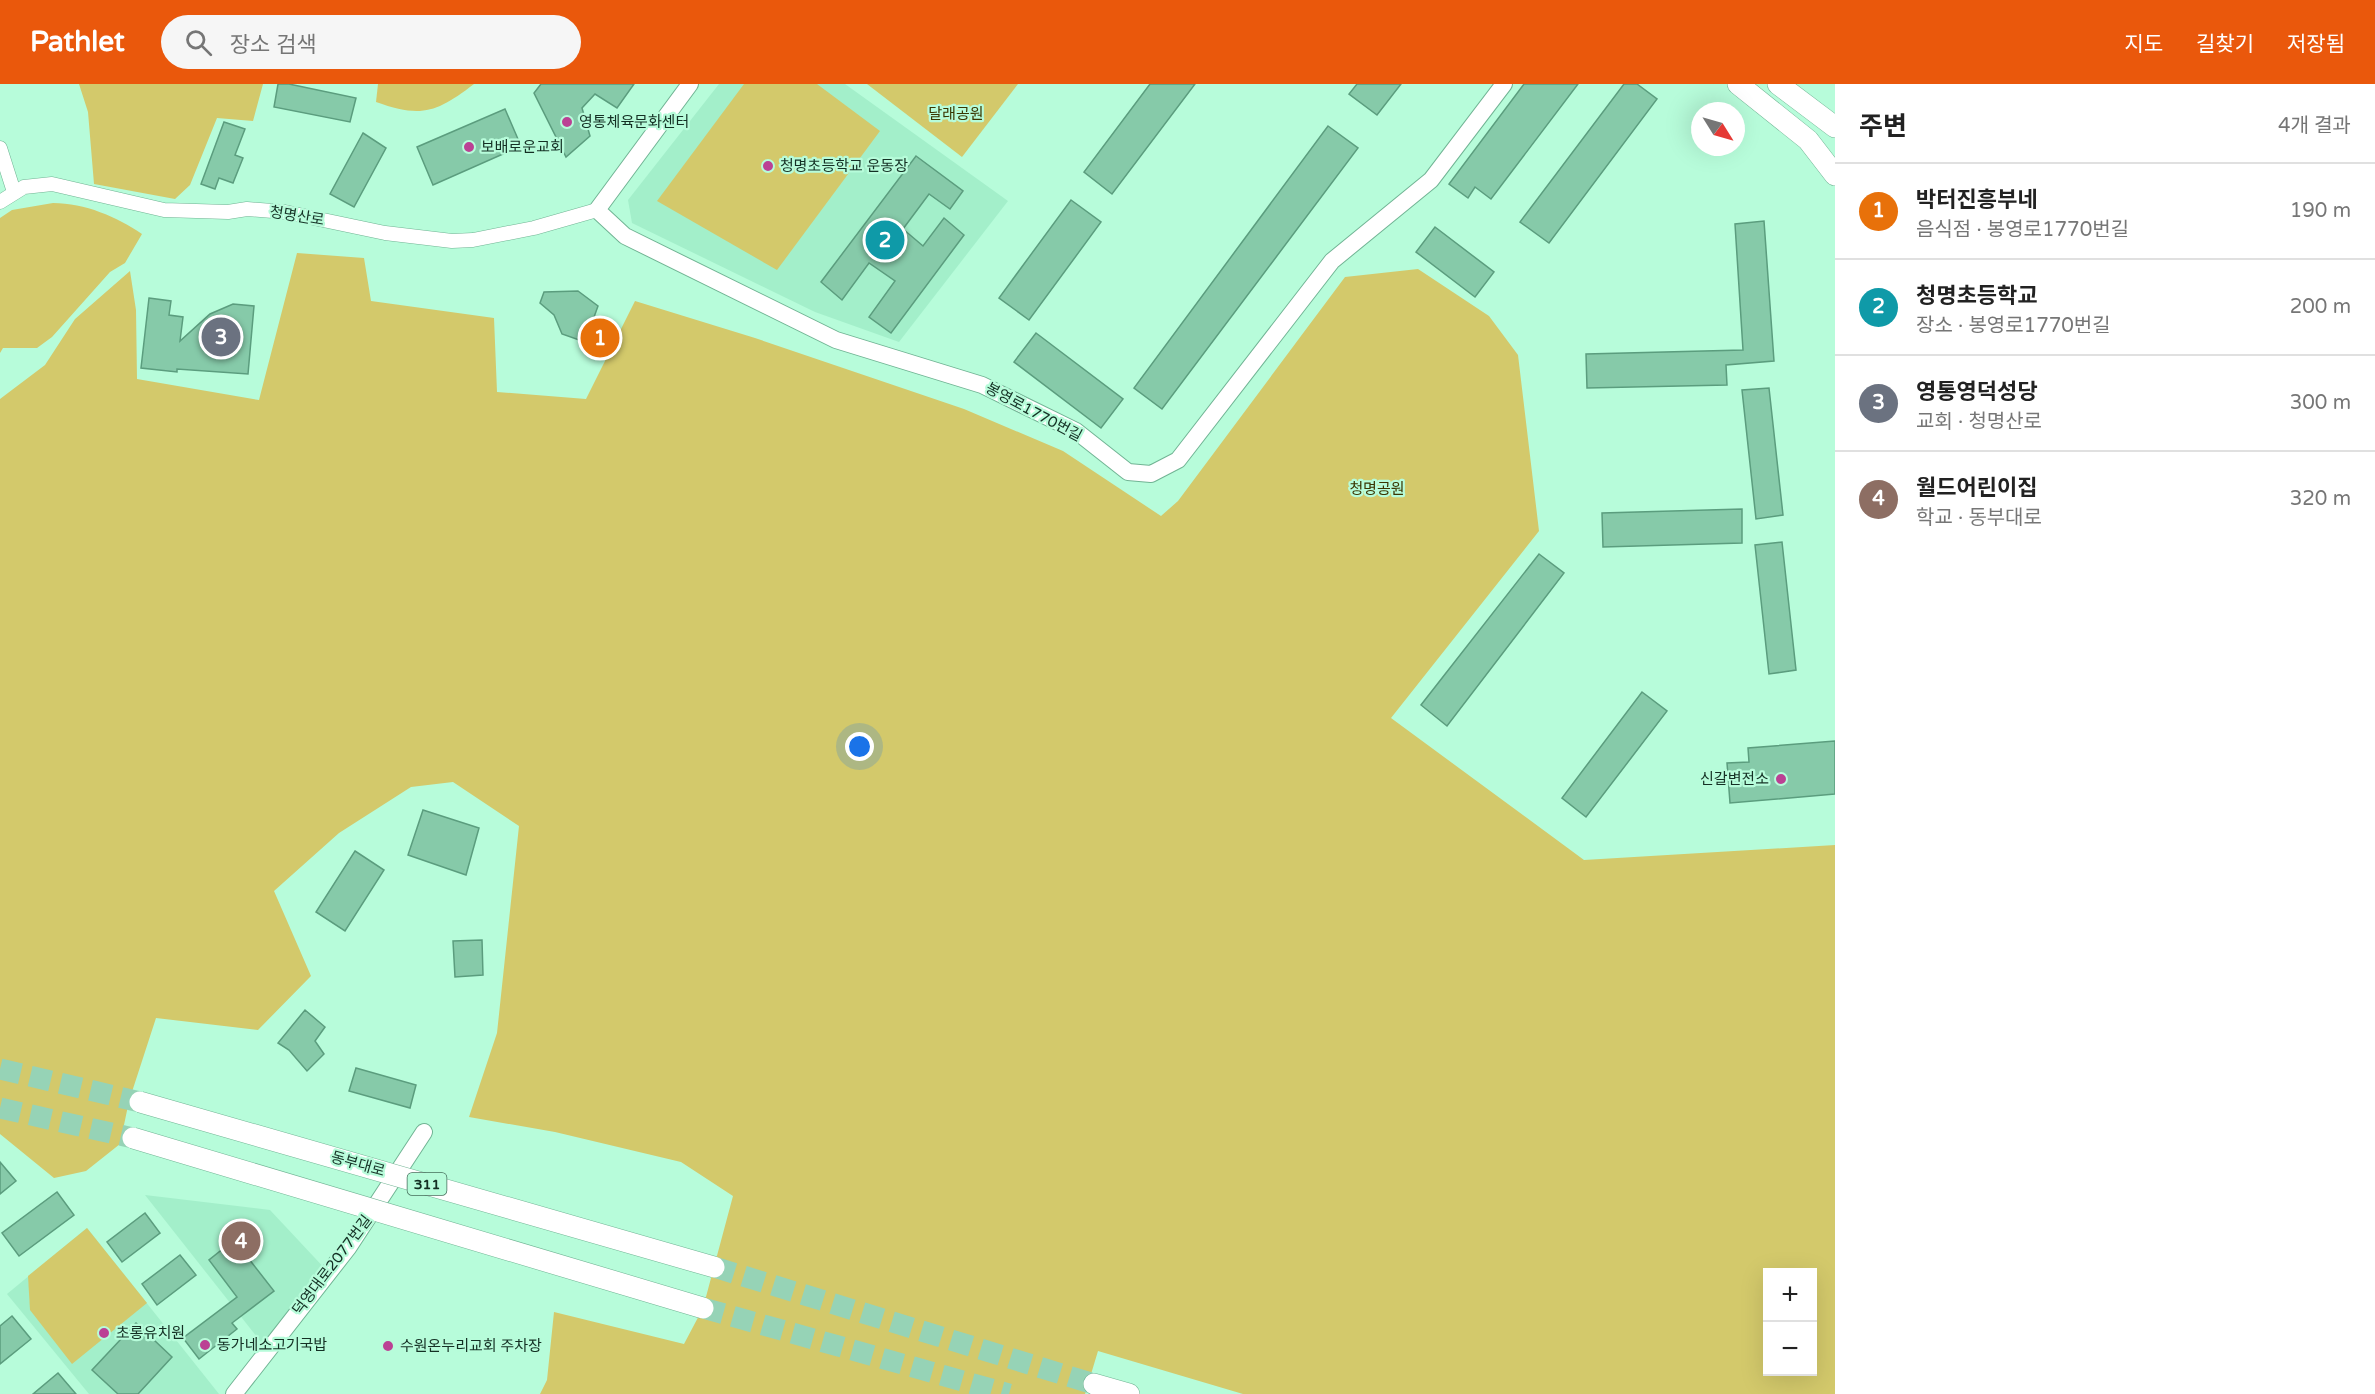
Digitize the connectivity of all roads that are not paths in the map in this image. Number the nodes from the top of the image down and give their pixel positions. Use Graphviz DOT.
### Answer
graph roads {
  1 [pos="690,84"];
  2 [pos="1504,84"];
  3 [pos="1738,84"];
  4 [pos="1778,84"];
  5 [pos="1835,127"];
  6 [pos="0,148"];
  7 [pos="1835,174"];
  8 [pos="14,192"];
  9 [pos="0,202"];
  10 [pos="597,210"];
  11 [pos="140,1102"];
  12 [pos="424,1132"];
  13 [pos="133,1138"];
  14 [pos="714,1267"];
  15 [pos="703,1308"];
  16 [pos="1094,1384"];
  17 [pos="234,1394"];
  18 [pos="1129,1394"];
  1 -- 10 [label="street"];
  2 -- 10 [label="street, 봉영로1770번길"];
  3 -- 7 [label="main road"];
  4 -- 5 [label="main road"];
  6 -- 8 [label="street"];
  8 -- 9 [label="street, 청명산로"];
  8 -- 10 [label="street, 청명산로"];
  11 -- 14 [label="main road, 동부대로 / 311, bridge"];
  12 -- 17 [label="street, 덕영대로2077번길"];
  13 -- 15 [label="main road, bridge"];
  16 -- 18 [label="main road"];
}
